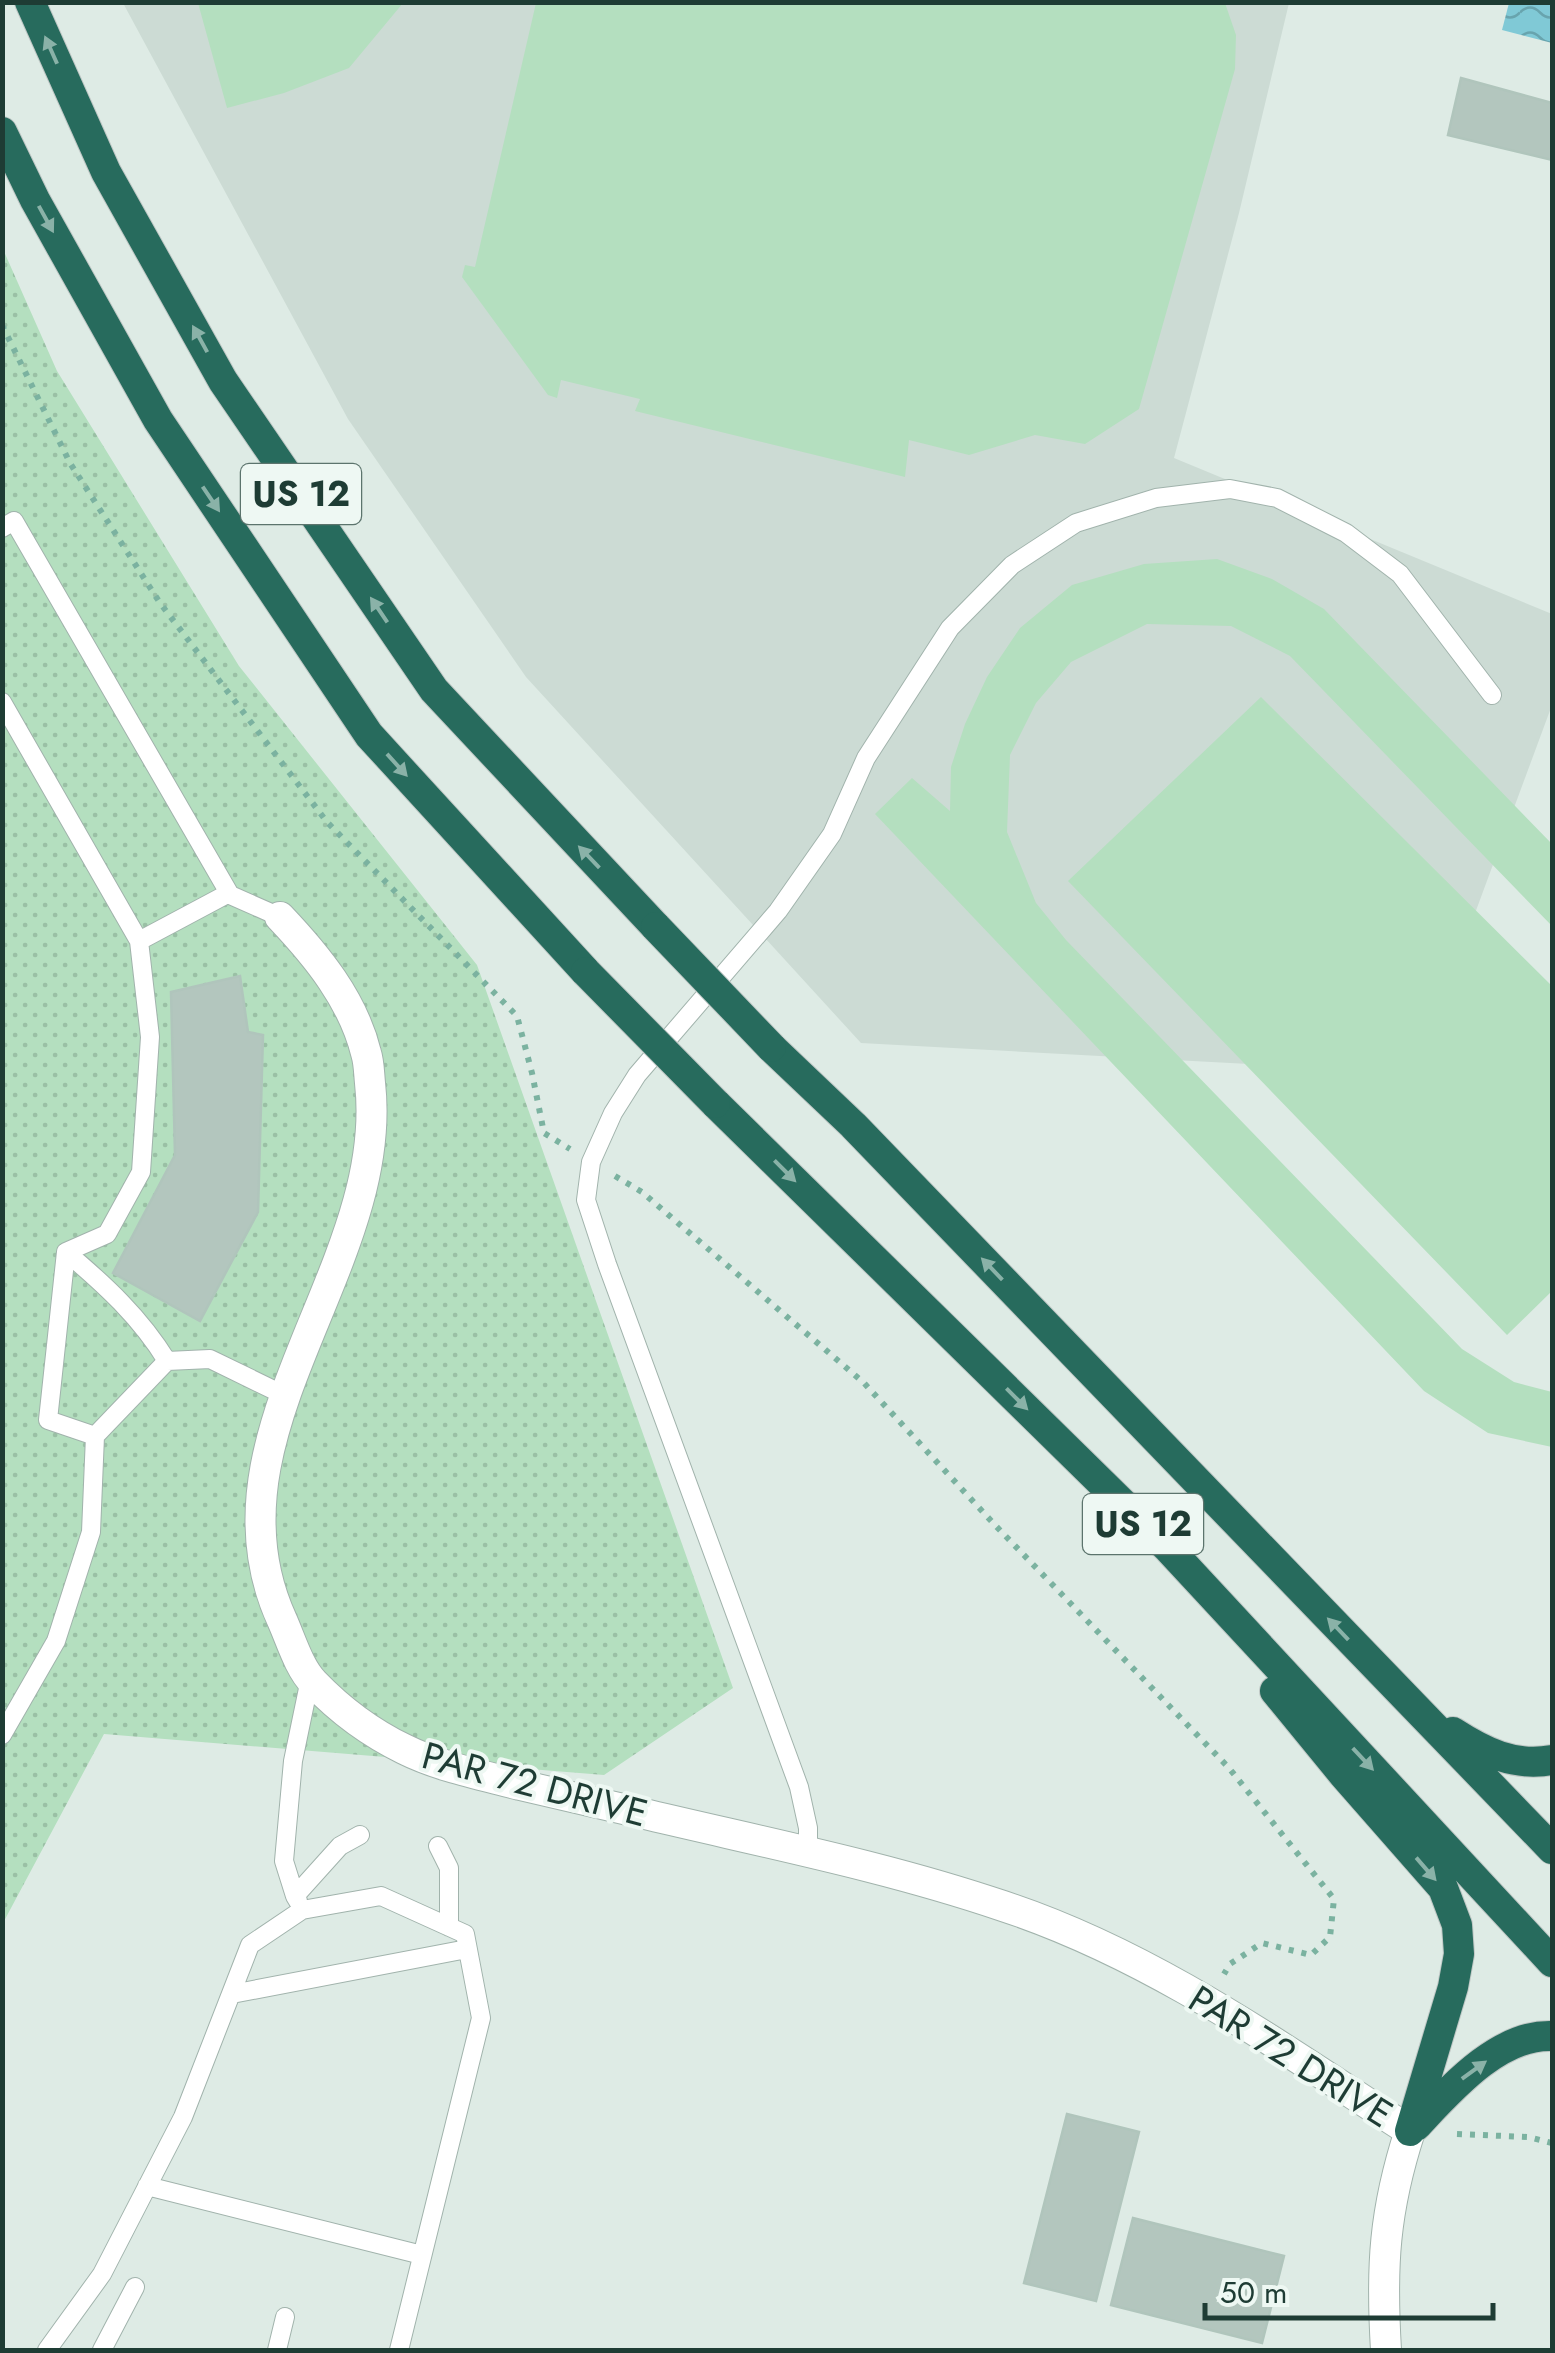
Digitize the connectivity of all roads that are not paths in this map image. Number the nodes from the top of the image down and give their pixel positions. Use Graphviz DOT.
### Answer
graph roads {
  1 [pos="30,2"];
  2 [pos="2,132"];
  3 [pos="2,528"];
  4 [pos="1492,695"];
  5 [pos="2,702"];
  6 [pos="228,894"];
  7 [pos="280,917"];
  8 [pos="139,941"];
  9 [pos="66,1252"];
  10 [pos="167,1361"];
  11 [pos="284,1396"];
  12 [pos="95,1436"];
  13 [pos="1168,1548"];
  14 [pos="310,1680"];
  15 [pos="1416,1709"];
  16 [pos="2,1735"];
  17 [pos="1552,1760"];
  18 [pos="360,1835"];
  19 [pos="438,1846"];
  20 [pos="1552,1849"];
  21 [pos="808,1852"];
  22 [pos="299,1903"];
  23 [pos="448,1927"];
  24 [pos="467,1948"];
  25 [pos="1552,1962"];
  26 [pos="232,1994"];
  27 [pos="1552,2036"];
  28 [pos="1410,2132"];
  29 [pos="147,2186"];
  30 [pos="422,2255"];
  31 [pos="135,2286"];
  32 [pos="285,2318"];
  33 [pos="47,2350"];
  34 [pos="102,2350"];
  35 [pos="277,2350"];
  36 [pos="398,2350"];
  37 [pos="1386,2350"];
  15 -- 1 [label="highway, US 12, one-way, bridge"];
  2 -- 13 [label="highway, US 12, one-way, bridge"];
  3 -- 6 [label="lane"];
  4 -- 21 [label="lane"];
  5 -- 8 [label="lane"];
  6 -- 7 [label="lane"];
  6 -- 8 [label="lane"];
  7 -- 11 [label="street, PAR 72 DRIVE"];
  8 -- 9 [label="lane"];
  9 -- 10 [label="lane"];
  9 -- 12 [label="lane"];
  10 -- 11 [label="lane"];
  10 -- 12 [label="lane"];
  11 -- 14 [label="street, PAR 72 DRIVE"];
  12 -- 16 [label="lane"];
  13 -- 25 [label="highway, US 12, one-way"];
  13 -- 28 [label="highway, one-way"];
  14 -- 21 [label="street, PAR 72 DRIVE"];
  14 -- 22 [label="lane"];
  15 -- 17 [label="highway"];
  15 -- 20 [label="highway, US 12"];
  18 -- 22 [label="lane"];
  19 -- 23 [label="lane"];
  21 -- 28 [label="street, PAR 72 DRIVE"];
  22 -- 23 [label="lane"];
  22 -- 26 [label="lane"];
  23 -- 24 [label="lane"];
  24 -- 26 [label="lane"];
  24 -- 30 [label="lane"];
  26 -- 29 [label="lane"];
  28 -- 27 [label="highway, one-way"];
  28 -- 37 [label="street"];
  29 -- 30 [label="lane"];
  29 -- 33 [label="lane"];
  30 -- 36 [label="lane"];
  31 -- 34 [label="lane"];
  32 -- 35 [label="lane"];
}
